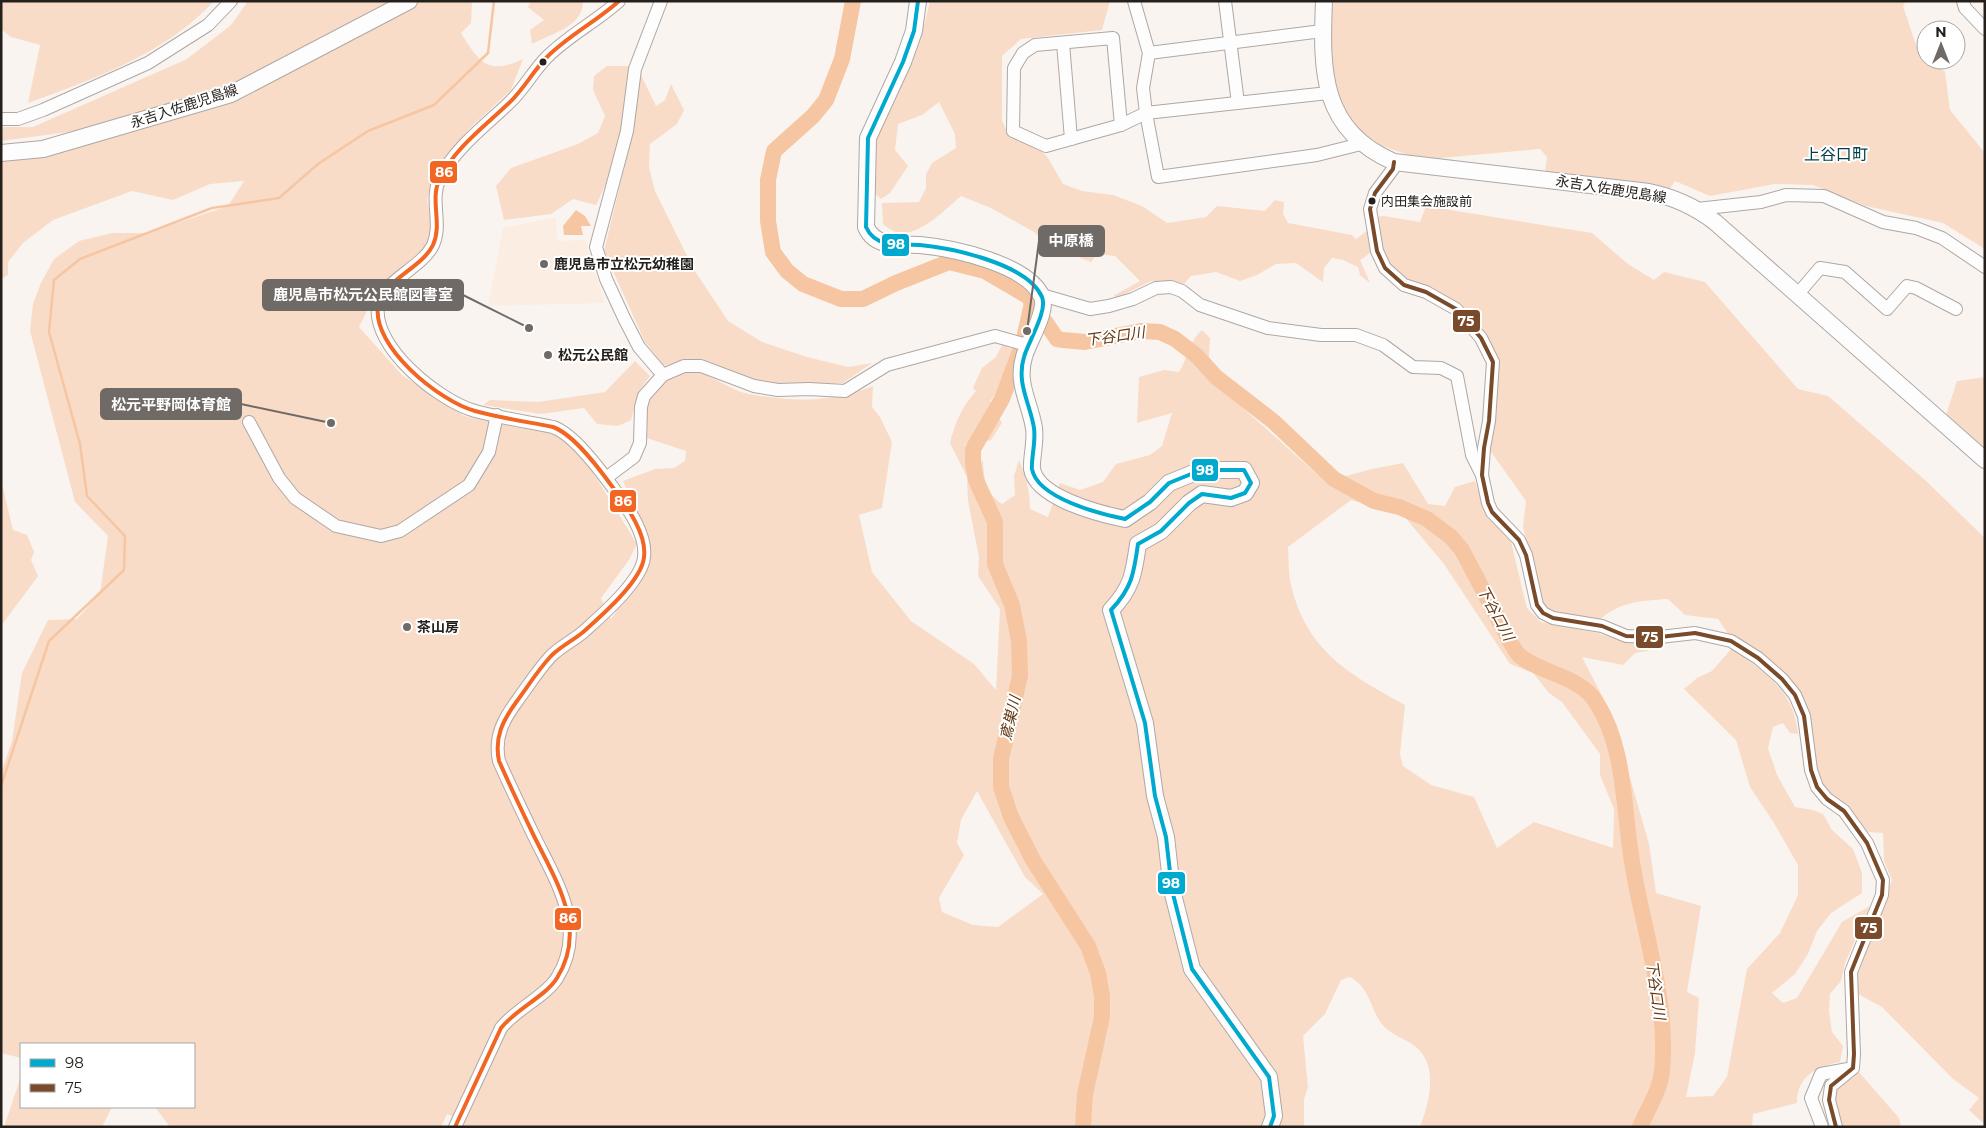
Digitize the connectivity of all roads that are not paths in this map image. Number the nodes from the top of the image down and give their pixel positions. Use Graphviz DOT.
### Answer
graph roads {
  1 [pos="231,1"];
  2 [pos="409,1"];
  3 [pos="619,1"];
  4 [pos="660,1"];
  5 [pos="918,1"];
  6 [pos="1134,1"];
  7 [pos="1226,1"];
  8 [pos="1324,1"];
  9 [pos="1962,1"];
  10 [pos="1985,29"];
  11 [pos="1322,31"];
  12 [pos="1231,42"];
  13 [pos="1063,43"];
  14 [pos="1149,53"];
  15 [pos="1328,92"];
  16 [pos="1238,103"];
  17 [pos="1146,113"];
  18 [pos="1,119"];
  19 [pos="1121,125"];
  20 [pos="1070,139"];
  21 [pos="1361,144"];
  22 [pos="1,153"];
  23 [pos="1394,162"];
  24 [pos="1697,209"];
  25 [pos="1985,267"];
  26 [pos="1797,295"];
  27 [pos="1043,299"];
  28 [pos="1956,309"];
  29 [pos="1022,344"];
  30 [pos="663,375"];
  31 [pos="497,415"];
  32 [pos="249,422"];
  33 [pos="1985,460"];
  34 [pos="1482,475"];
  35 [pos="606,478"];
  36 [pos="1853,1068"];
  37 [pos="456,1127"];
  38 [pos="1270,1127"];
  39 [pos="1822,1127"];
  40 [pos="1836,1127"];
  1 -- 18 [label="street"];
  2 -- 22 [label="main road, 永吉入佐鹿児島線"];
  3 -- 31 [label="street"];
  4 -- 30 [label="street"];
  5 -- 27 [label="main road"];
  6 -- 14 [label="street"];
  7 -- 12 [label="street"];
  8 -- 11 [label="main road, 永吉入佐鹿児島線"];
  9 -- 10 [label="street"];
  11 -- 12 [label="street"];
  11 -- 15 [label="main road, 永吉入佐鹿児島線"];
  12 -- 14 [label="street"];
  12 -- 16 [label="street"];
  13 -- 19 [label="street"];
  13 -- 20 [label="street"];
  13 -- 20 [label="street"];
  14 -- 17 [label="street"];
  15 -- 16 [label="street"];
  15 -- 21 [label="main road, 永吉入佐鹿児島線"];
  16 -- 17 [label="street"];
  17 -- 19 [label="street"];
  17 -- 21 [label="street"];
  19 -- 20 [label="street"];
  21 -- 23 [label="main road, 永吉入佐鹿児島線"];
  23 -- 24 [label="main road, 永吉入佐鹿児島線"];
  23 -- 34 [label="street"];
  24 -- 25 [label="street"];
  24 -- 26 [label="main road, 永吉入佐鹿児島線"];
  26 -- 28 [label="street"];
  26 -- 33 [label="main road, 永吉入佐鹿児島線"];
  27 -- 29 [label="main road"];
  27 -- 34 [label="street"];
  29 -- 30 [label="street"];
  29 -- 38 [label="main road"];
  30 -- 35 [label="street"];
  31 -- 32 [label="street"];
  31 -- 35 [label="street"];
  34 -- 36 [label="street"];
  35 -- 37 [label="street"];
  36 -- 39 [label="street"];
  36 -- 40 [label="street"];
}
